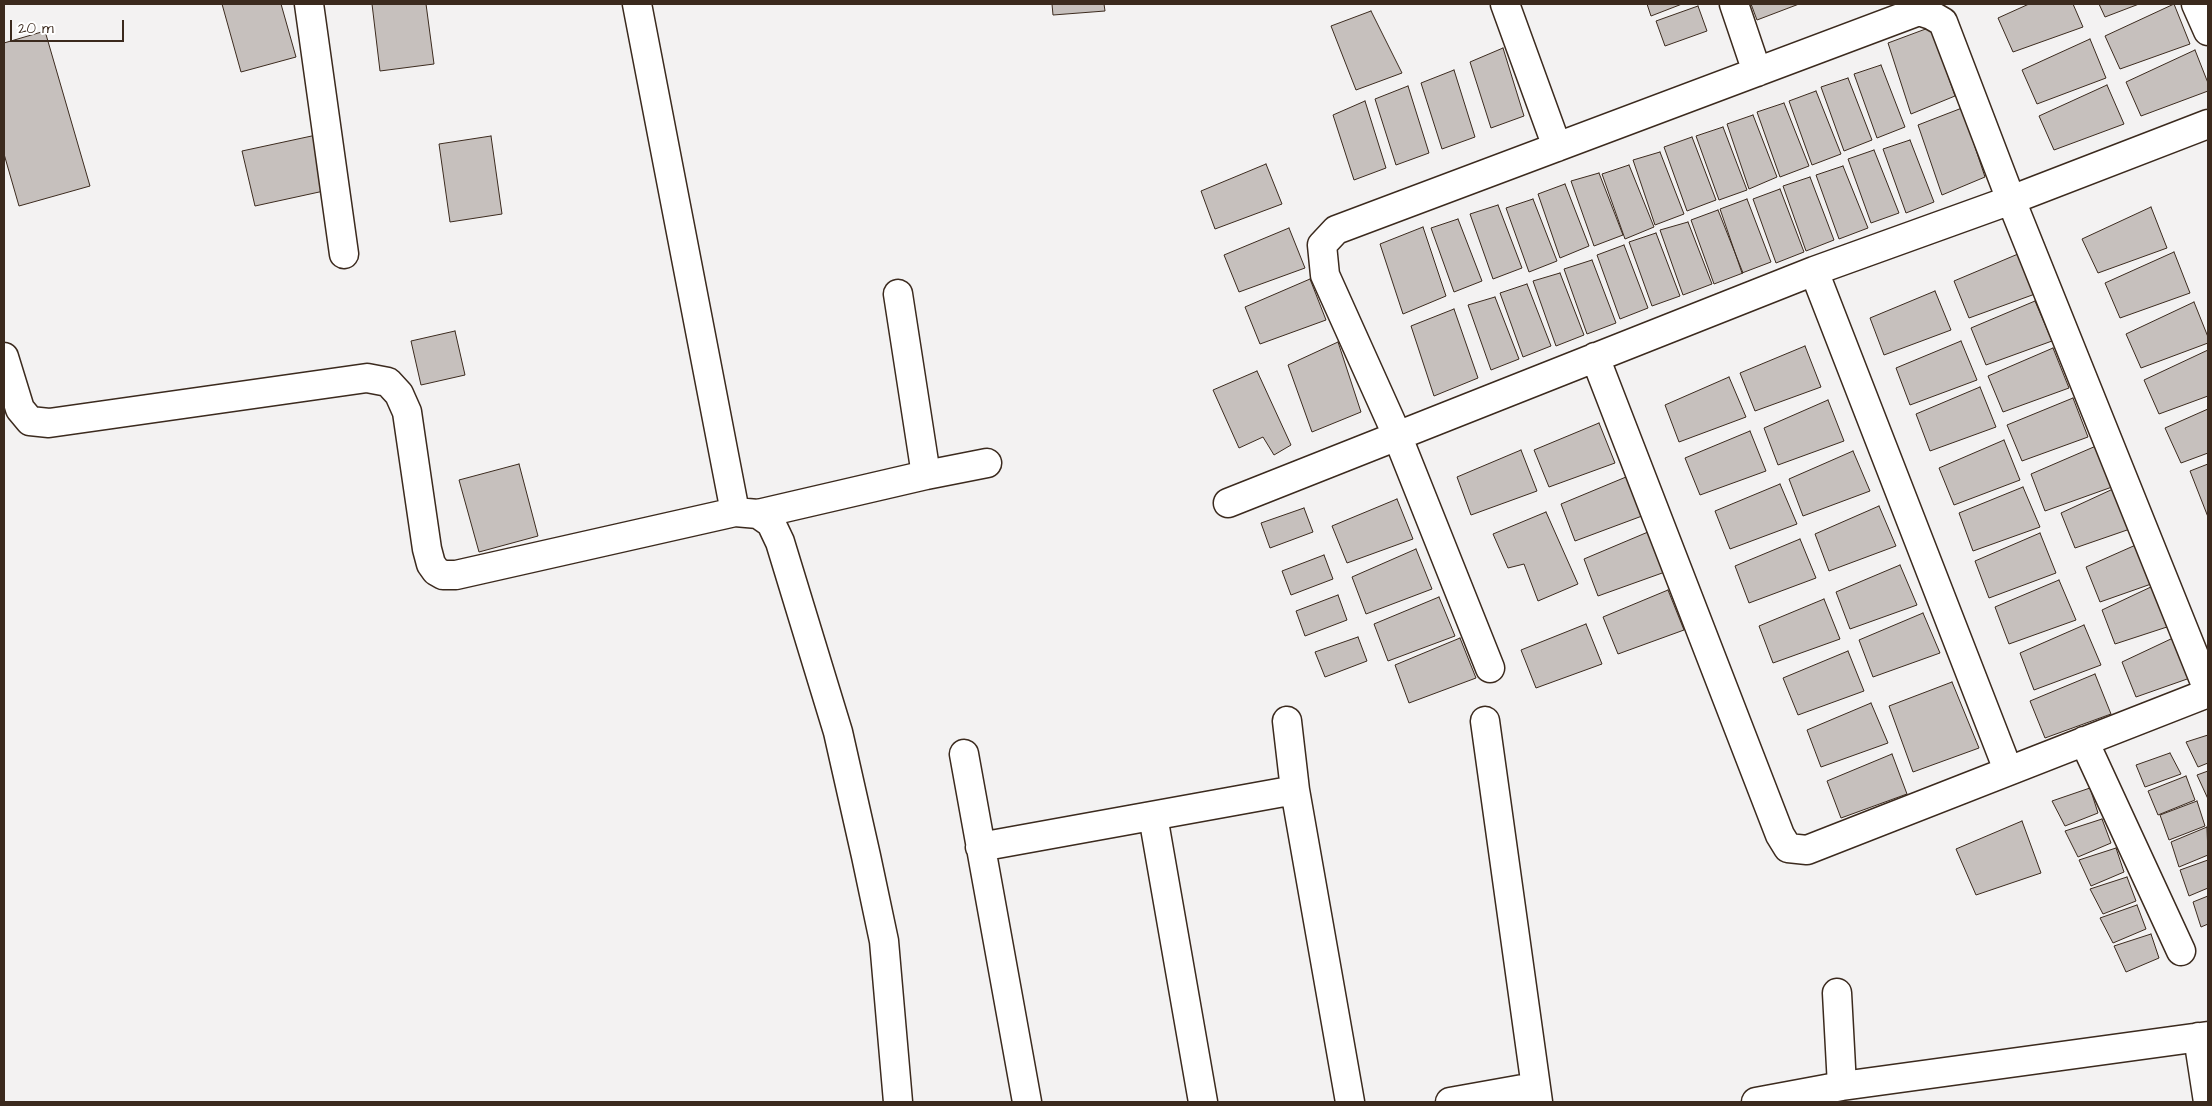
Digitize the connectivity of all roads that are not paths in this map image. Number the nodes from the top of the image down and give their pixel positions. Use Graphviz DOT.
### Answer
graph roads {
  1 [pos="309,4"];
  2 [pos="637,4"];
  3 [pos="1505,4"];
  4 [pos="1734,4"];
  5 [pos="2196,4"];
  6 [pos="2208,31"];
  7 [pos="1757,72"];
  8 [pos="2208,124"];
  9 [pos="1557,147"];
  10 [pos="2012,200"];
  11 [pos="344,254"];
  12 [pos="1814,271"];
  13 [pos="898,294"];
  14 [pos="4,357"];
  15 [pos="1594,358"];
  16 [pos="1396,435"];
  17 [pos="987,463"];
  18 [pos="926,475"];
  19 [pos="1228,503"];
  20 [pos="746,513"];
  21 [pos="1490,668"];
  22 [pos="2208,692"];
  23 [pos="1287,720"];
  24 [pos="1485,721"];
  25 [pos="2084,741"];
  26 [pos="964,754"];
  27 [pos="2008,770"];
  28 [pos="1294,790"];
  29 [pos="1153,816"];
  30 [pos="980,847"];
  31 [pos="2182,951"];
  32 [pos="1837,994"];
  33 [pos="2203,1037"];
  34 [pos="1842,1086"];
  35 [pos="1536,1095"];
  36 [pos="898,1102"];
  37 [pos="1027,1102"];
  38 [pos="1203,1102"];
  39 [pos="1350,1102"];
  40 [pos="1450,1102"];
  41 [pos="1756,1102"];
  42 [pos="2208,1102"];
  1 -- 11 [label="street"];
  2 -- 20 [label="street"];
  3 -- 9 [label="street"];
  4 -- 7 [label="street"];
  5 -- 6 [label="street"];
  7 -- 9 [label="street"];
  7 -- 10 [label="street"];
  8 -- 10 [label="street"];
  9 -- 16 [label="street"];
  10 -- 12 [label="street"];
  10 -- 22 [label="street"];
  12 -- 15 [label="street"];
  12 -- 27 [label="street"];
  13 -- 18 [label="street"];
  14 -- 20 [label="street"];
  15 -- 16 [label="street"];
  15 -- 27 [label="street"];
  16 -- 19 [label="street"];
  16 -- 21 [label="street"];
  17 -- 18 [label="street"];
  18 -- 20 [label="street"];
  20 -- 36 [label="street"];
  22 -- 25 [label="street"];
  23 -- 28 [label="street"];
  24 -- 35 [label="street"];
  25 -- 27 [label="street"];
  25 -- 31 [label="street"];
  26 -- 30 [label="street"];
  28 -- 29 [label="street"];
  28 -- 39 [label="street"];
  29 -- 30 [label="street"];
  29 -- 38 [label="street"];
  30 -- 37 [label="street"];
  32 -- 34 [label="street"];
  33 -- 34 [label="street"];
  33 -- 42 [label="street"];
  34 -- 41 [label="street"];
  35 -- 40 [label="street"];
}
